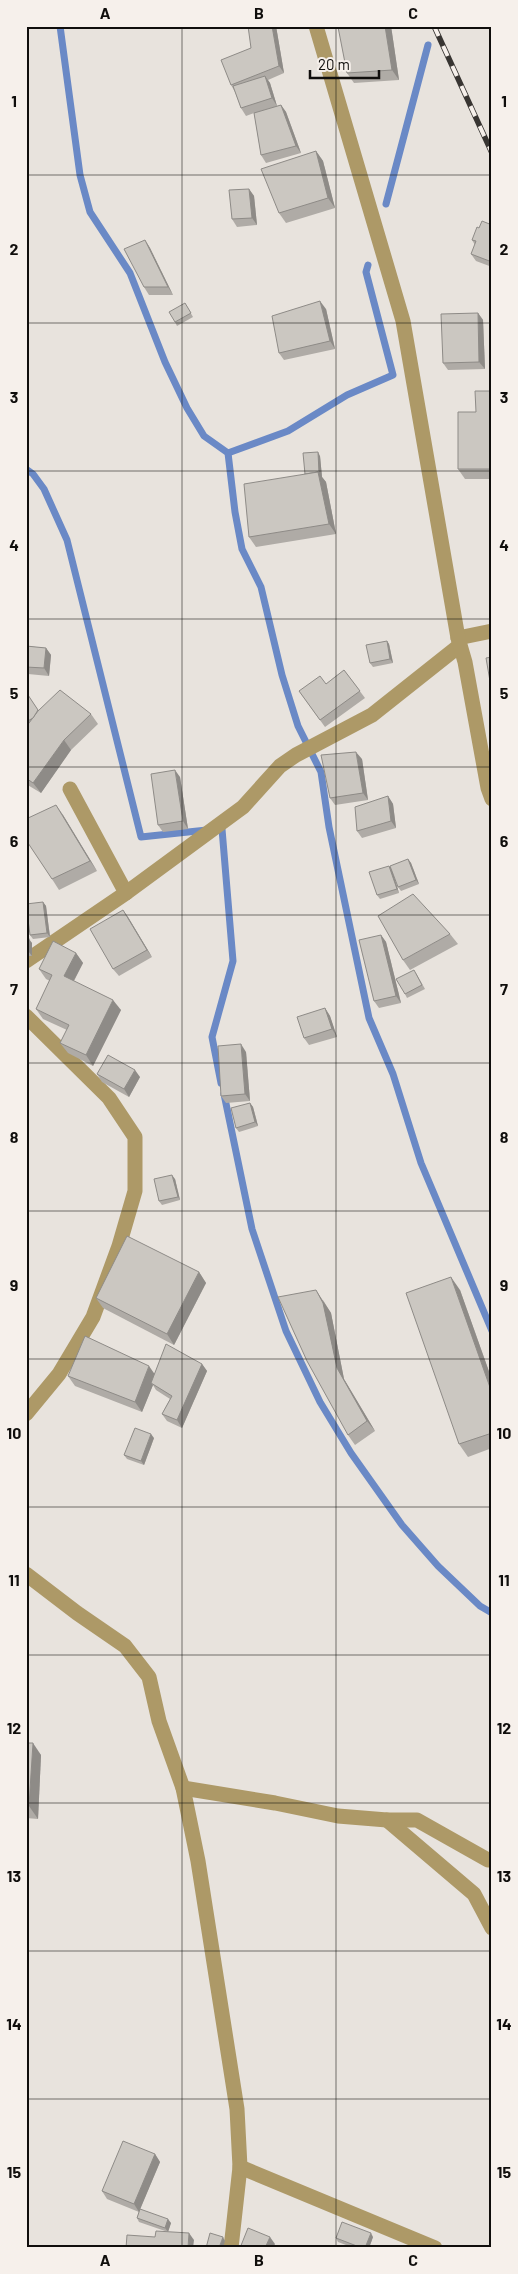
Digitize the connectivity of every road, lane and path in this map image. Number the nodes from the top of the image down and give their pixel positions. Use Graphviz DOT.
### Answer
graph roads {
  1 [pos="316,26"];
  2 [pos="492,631"];
  3 [pos="459,642"];
  4 [pos="70,789"];
  5 [pos="492,799"];
  6 [pos="126,893"];
  7 [pos="26,961"];
  8 [pos="26,1016"];
  9 [pos="26,1414"];
  10 [pos="26,1574"];
  11 [pos="183,1788"];
  12 [pos="387,1820"];
  13 [pos="492,1859"];
  14 [pos="492,1928"];
  15 [pos="240,2166"];
  16 [pos="231,2248"];
  17 [pos="435,2248"];
  1 -- 3 [label="street"];
  2 -- 3 [label="street"];
  3 -- 5 [label="street"];
  3 -- 6 [label="street"];
  4 -- 6 [label="street"];
  6 -- 7 [label="street"];
  8 -- 9 [label="street"];
  10 -- 11 [label="street"];
  11 -- 12 [label="street"];
  11 -- 15 [label="street"];
  12 -- 13 [label="street"];
  12 -- 14 [label="street"];
  15 -- 16 [label="street"];
  15 -- 17 [label="street"];
}
